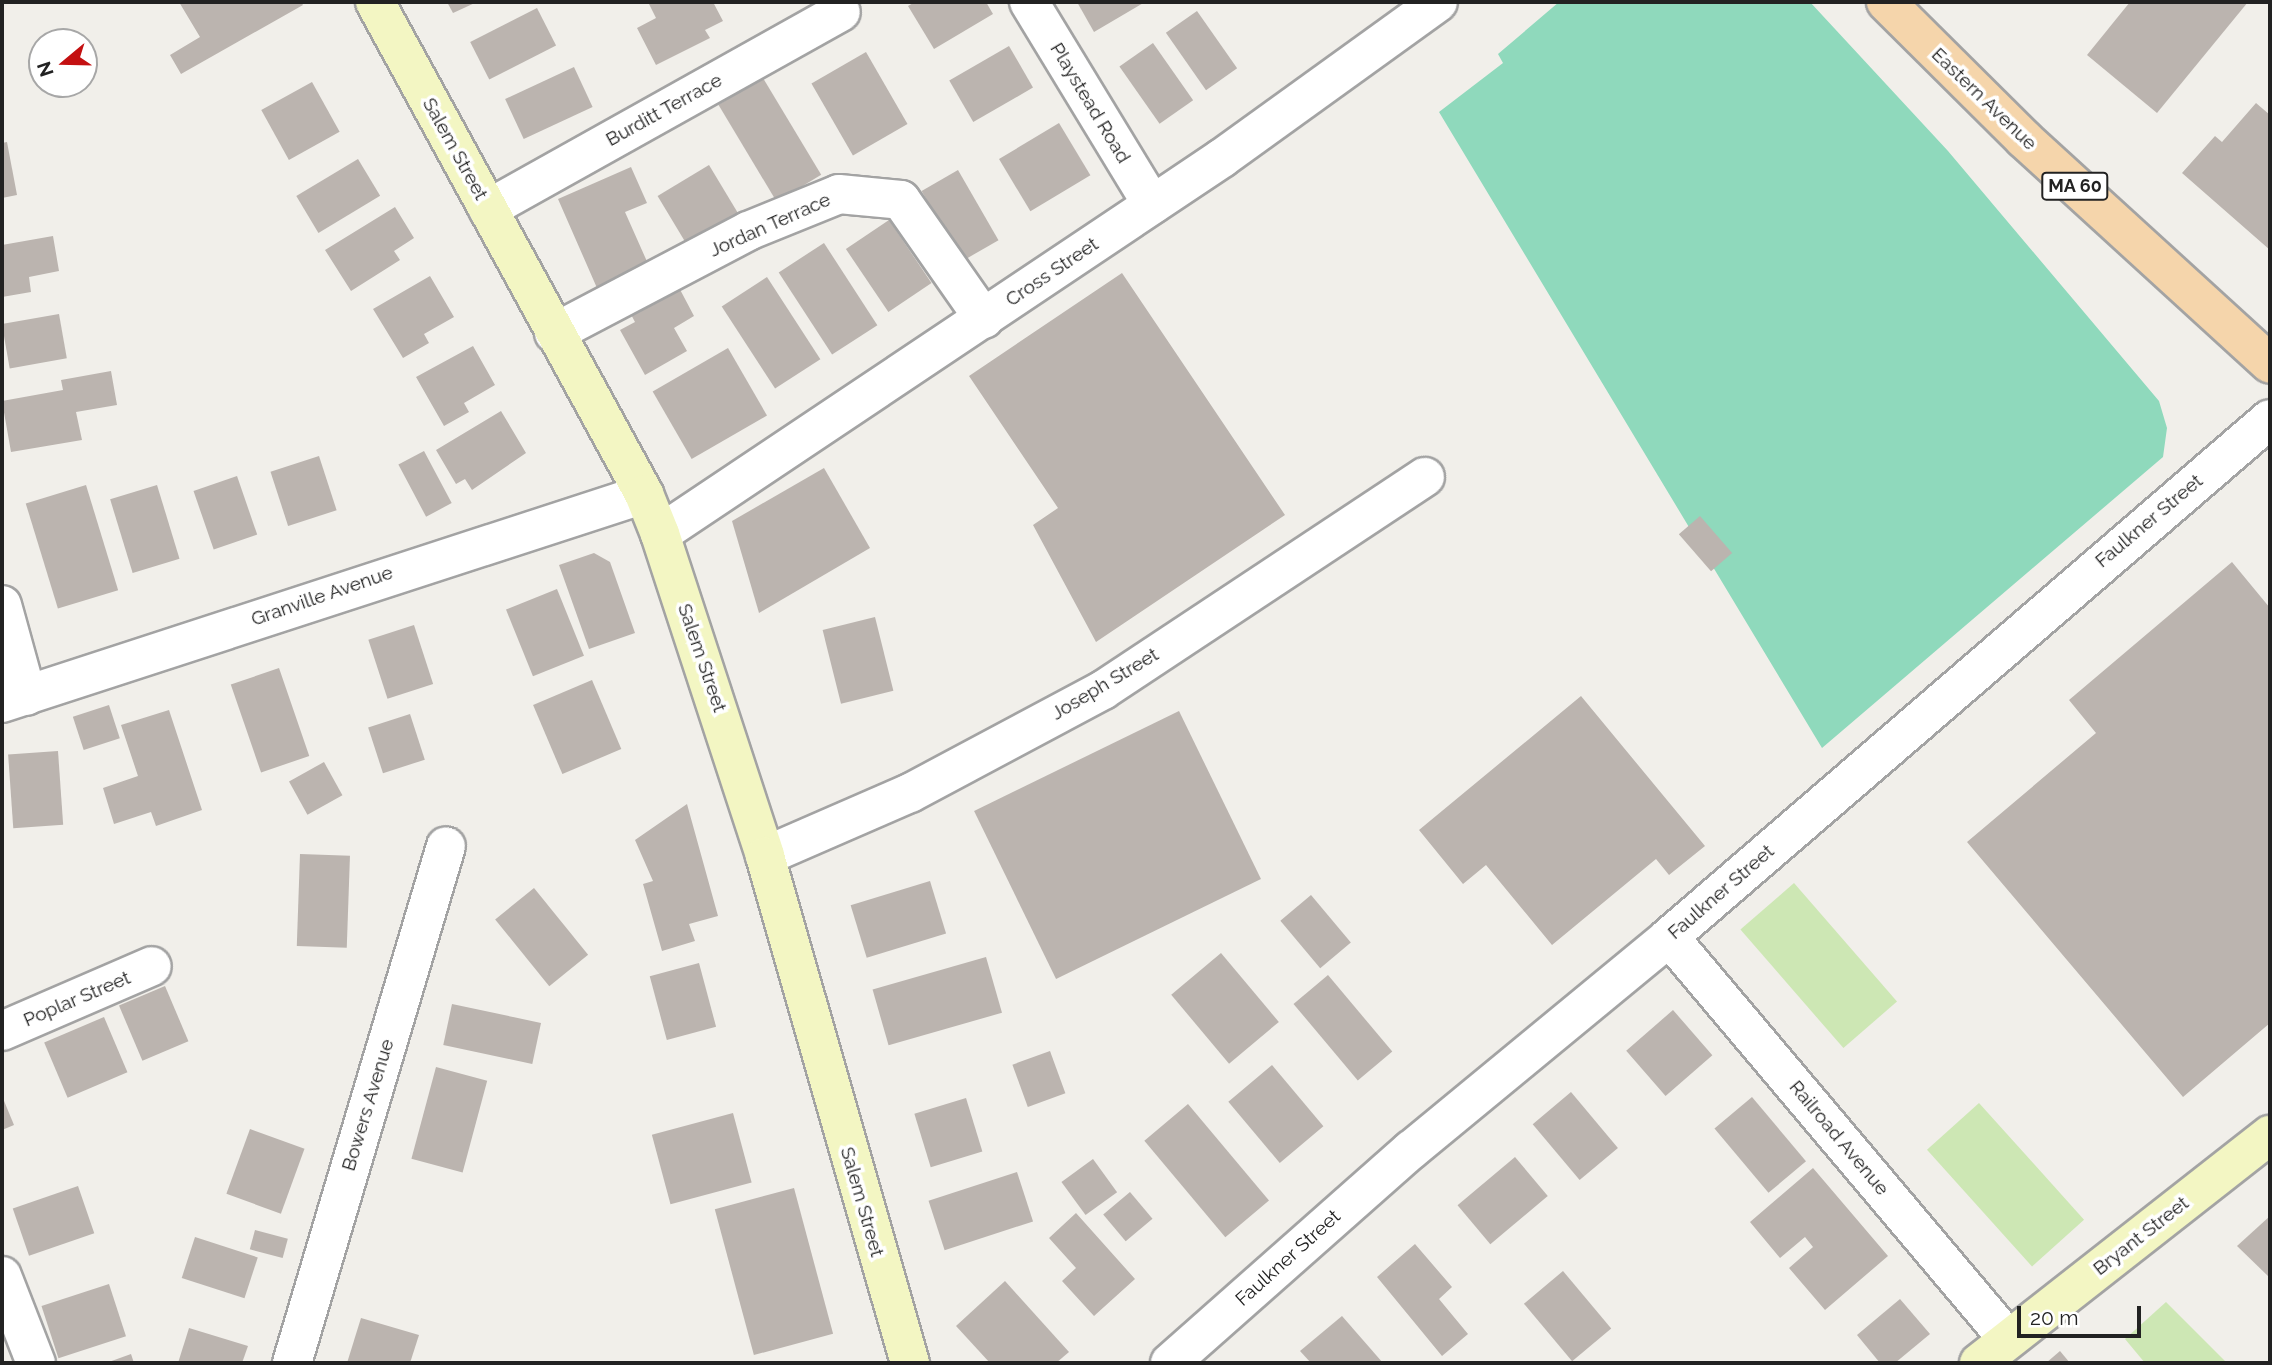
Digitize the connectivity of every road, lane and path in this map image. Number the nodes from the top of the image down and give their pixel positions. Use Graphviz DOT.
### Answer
graph roads {
  1 [pos="374,2"];
  2 [pos="1029,2"];
  3 [pos="1438,2"];
  4 [pos="1886,2"];
  5 [pos="841,12"];
  6 [pos="1152,204"];
  7 [pos="488,209"];
  8 [pos="984,319"];
  9 [pos="554,333"];
  10 [pos="2270,364"];
  11 [pos="2270,419"];
  12 [pos="1425,477"];
  13 [pos="644,494"];
  14 [pos="660,534"];
  15 [pos="2,605"];
  16 [pos="14,699"];
  17 [pos="446,846"];
  18 [pos="765,856"];
  19 [pos="1669,937"];
  20 [pos="152,966"];
  21 [pos="2,1031"];
  22 [pos="2270,1135"];
  23 [pos="2,1276"];
  24 [pos="2008,1339"];
  25 [pos="36,1363"];
  26 [pos="292,1363"];
  27 [pos="909,1363"];
  28 [pos="1170,1363"];
  29 [pos="1979,1363"];
  1 -- 7 [label="main road, Salem Street"];
  2 -- 6 [label="street, Playstead Road"];
  3 -- 6 [label="street, Cross Street"];
  4 -- 10 [label="main road, Eastern Avenue / MA 60"];
  5 -- 7 [label="street, Burditt Terrace"];
  6 -- 8 [label="street, Cross Street"];
  7 -- 9 [label="main road, Salem Street"];
  8 -- 9 [label="street, Jordan Terrace"];
  8 -- 14 [label="street, Cross Street"];
  9 -- 13 [label="main road, Salem Street"];
  11 -- 19 [label="street, Faulkner Street"];
  12 -- 18 [label="street, Joseph Street"];
  13 -- 14 [label="main road, Salem Street"];
  13 -- 16 [label="street, Granville Avenue"];
  14 -- 18 [label="main road, Salem Street"];
  15 -- 16 [label="street"];
  17 -- 26 [label="street, Bowers Avenue"];
  18 -- 27 [label="main road, Salem Street"];
  19 -- 24 [label="street, Railroad Avenue"];
  19 -- 28 [label="street, Faulkner Street"];
  20 -- 21 [label="street, Poplar Street"];
  22 -- 24 [label="main road, Bryant Street"];
  23 -- 25 [label="street"];
  24 -- 29 [label="main road, Bryant Street"];
}
